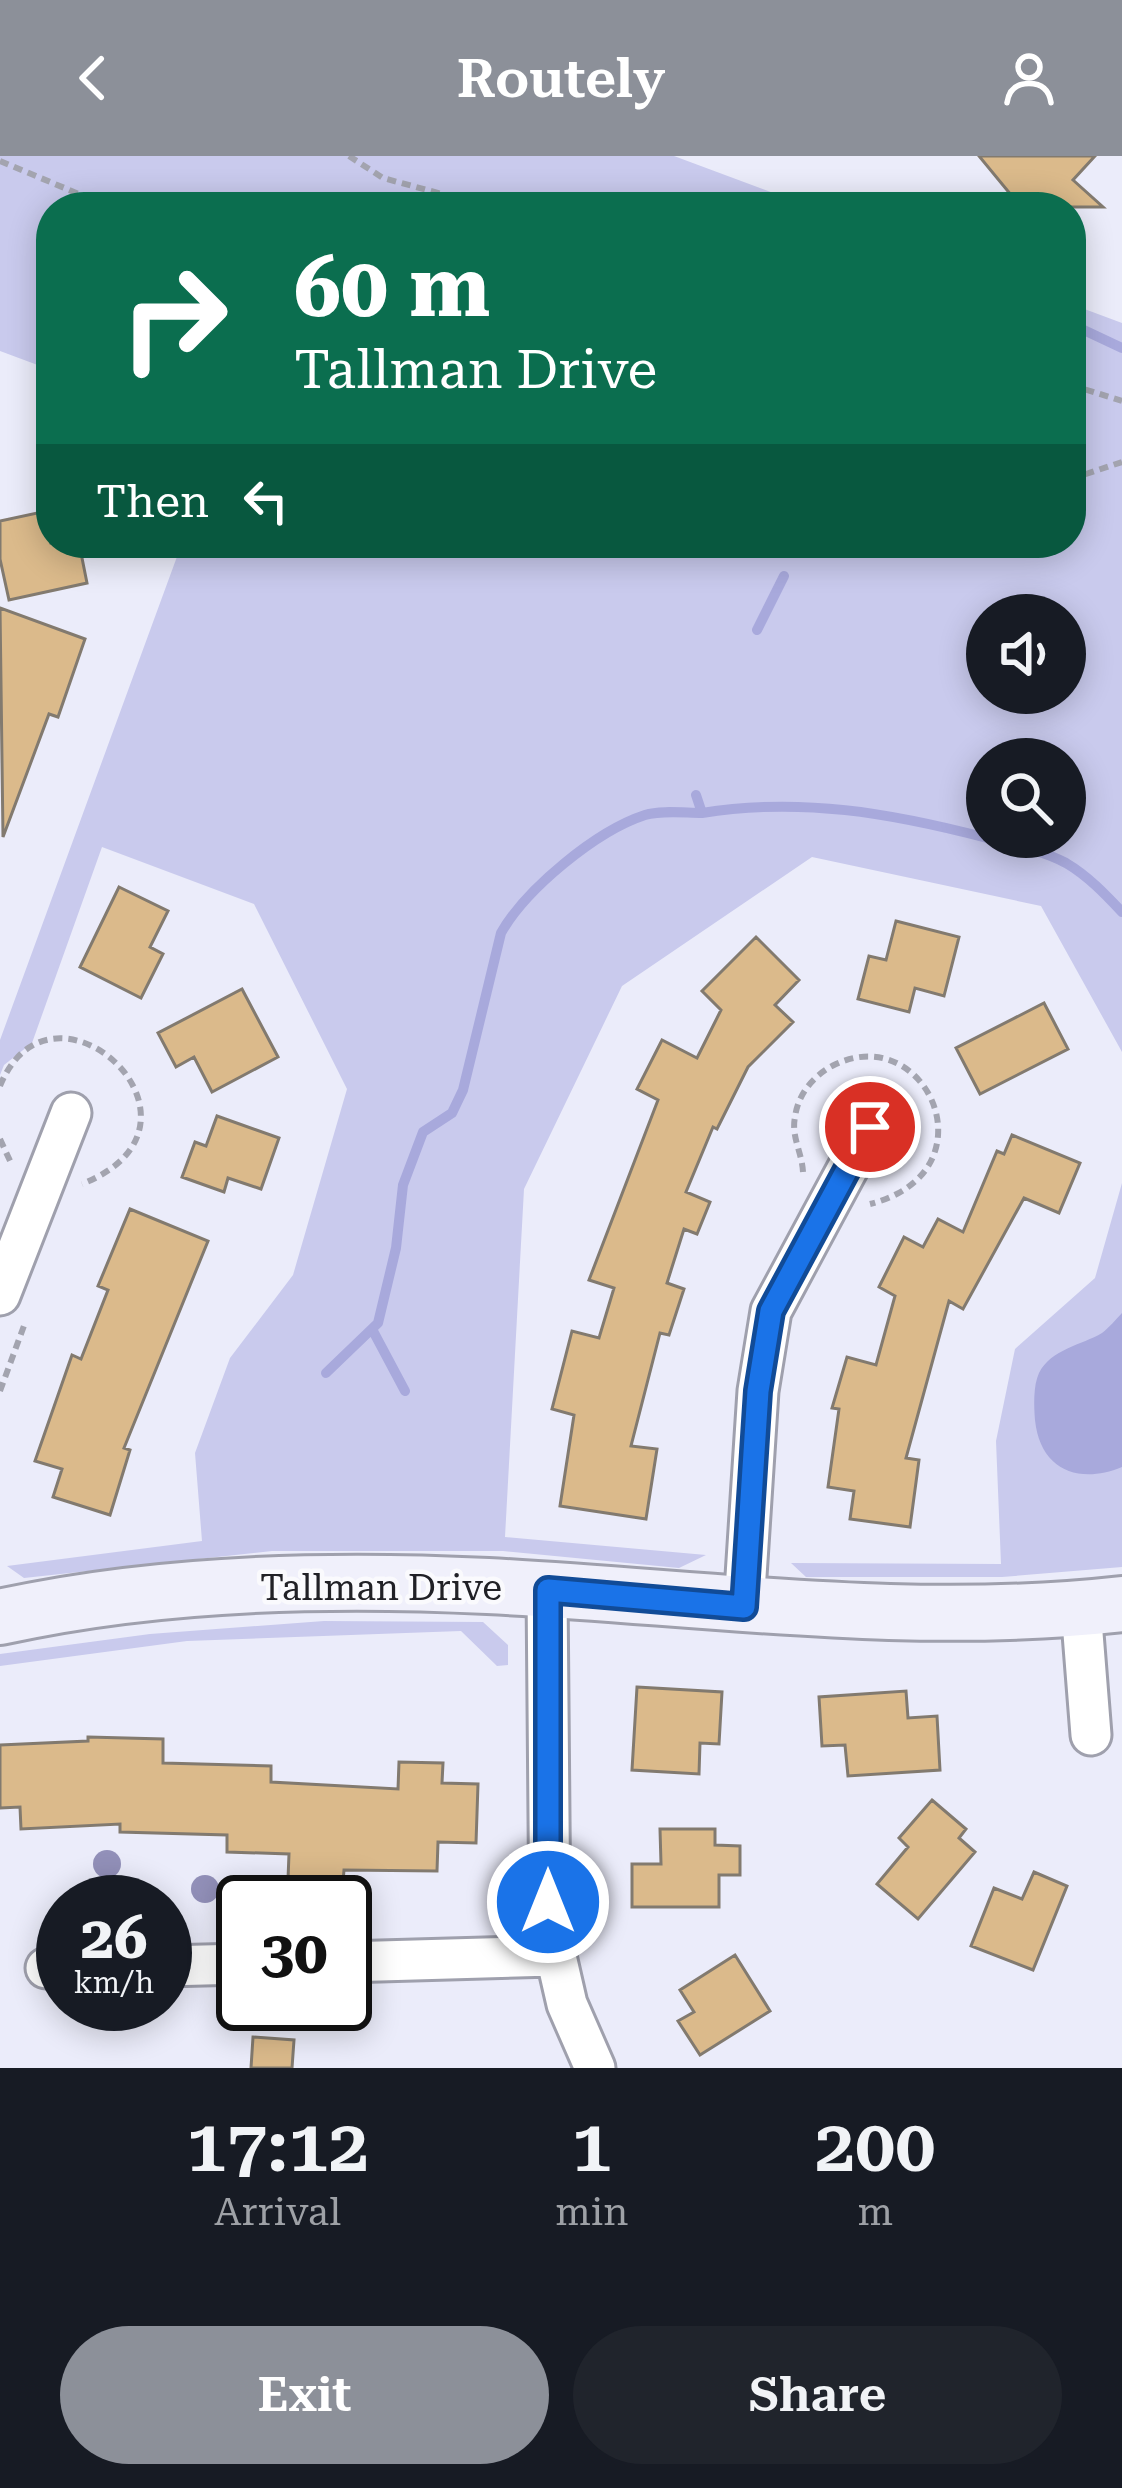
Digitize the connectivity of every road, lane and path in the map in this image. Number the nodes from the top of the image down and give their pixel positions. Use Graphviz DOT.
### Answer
graph roads {
  1 [pos="349,156"];
  2 [pos="0,161"];
  3 [pos="74,192"];
  4 [pos="434,192"];
  5 [pos="1086,390"];
  6 [pos="1122,401"];
  7 [pos="1122,462"];
  8 [pos="1086,474"];
  9 [pos="70,1113"];
  10 [pos="870,1127"];
  11 [pos="0,1295"];
  12 [pos="548,1590"];
  13 [pos="1102,1606"];
  14 [pos="744,1607"];
  15 [pos="0,1617"];
  16 [pos="1090,1736"];
  17 [pos="553,1956"];
  18 [pos="372,1961"];
  19 [pos="596,2068"];
  1 -- 4 [label="path"];
  2 -- 3 [label="path"];
  5 -- 6 [label="path"];
  7 -- 8 [label="path"];
  9 -- 11 [label="street"];
  10 -- 14 [label="street"];
  12 -- 14 [label="street, Tallman Drive"];
  12 -- 15 [label="street, Tallman Drive"];
  12 -- 17 [label="street"];
  13 -- 14 [label="street, Tallman Drive"];
  13 -- 16 [label="street"];
  17 -- 18 [label="street"];
  17 -- 19 [label="street"];
}
